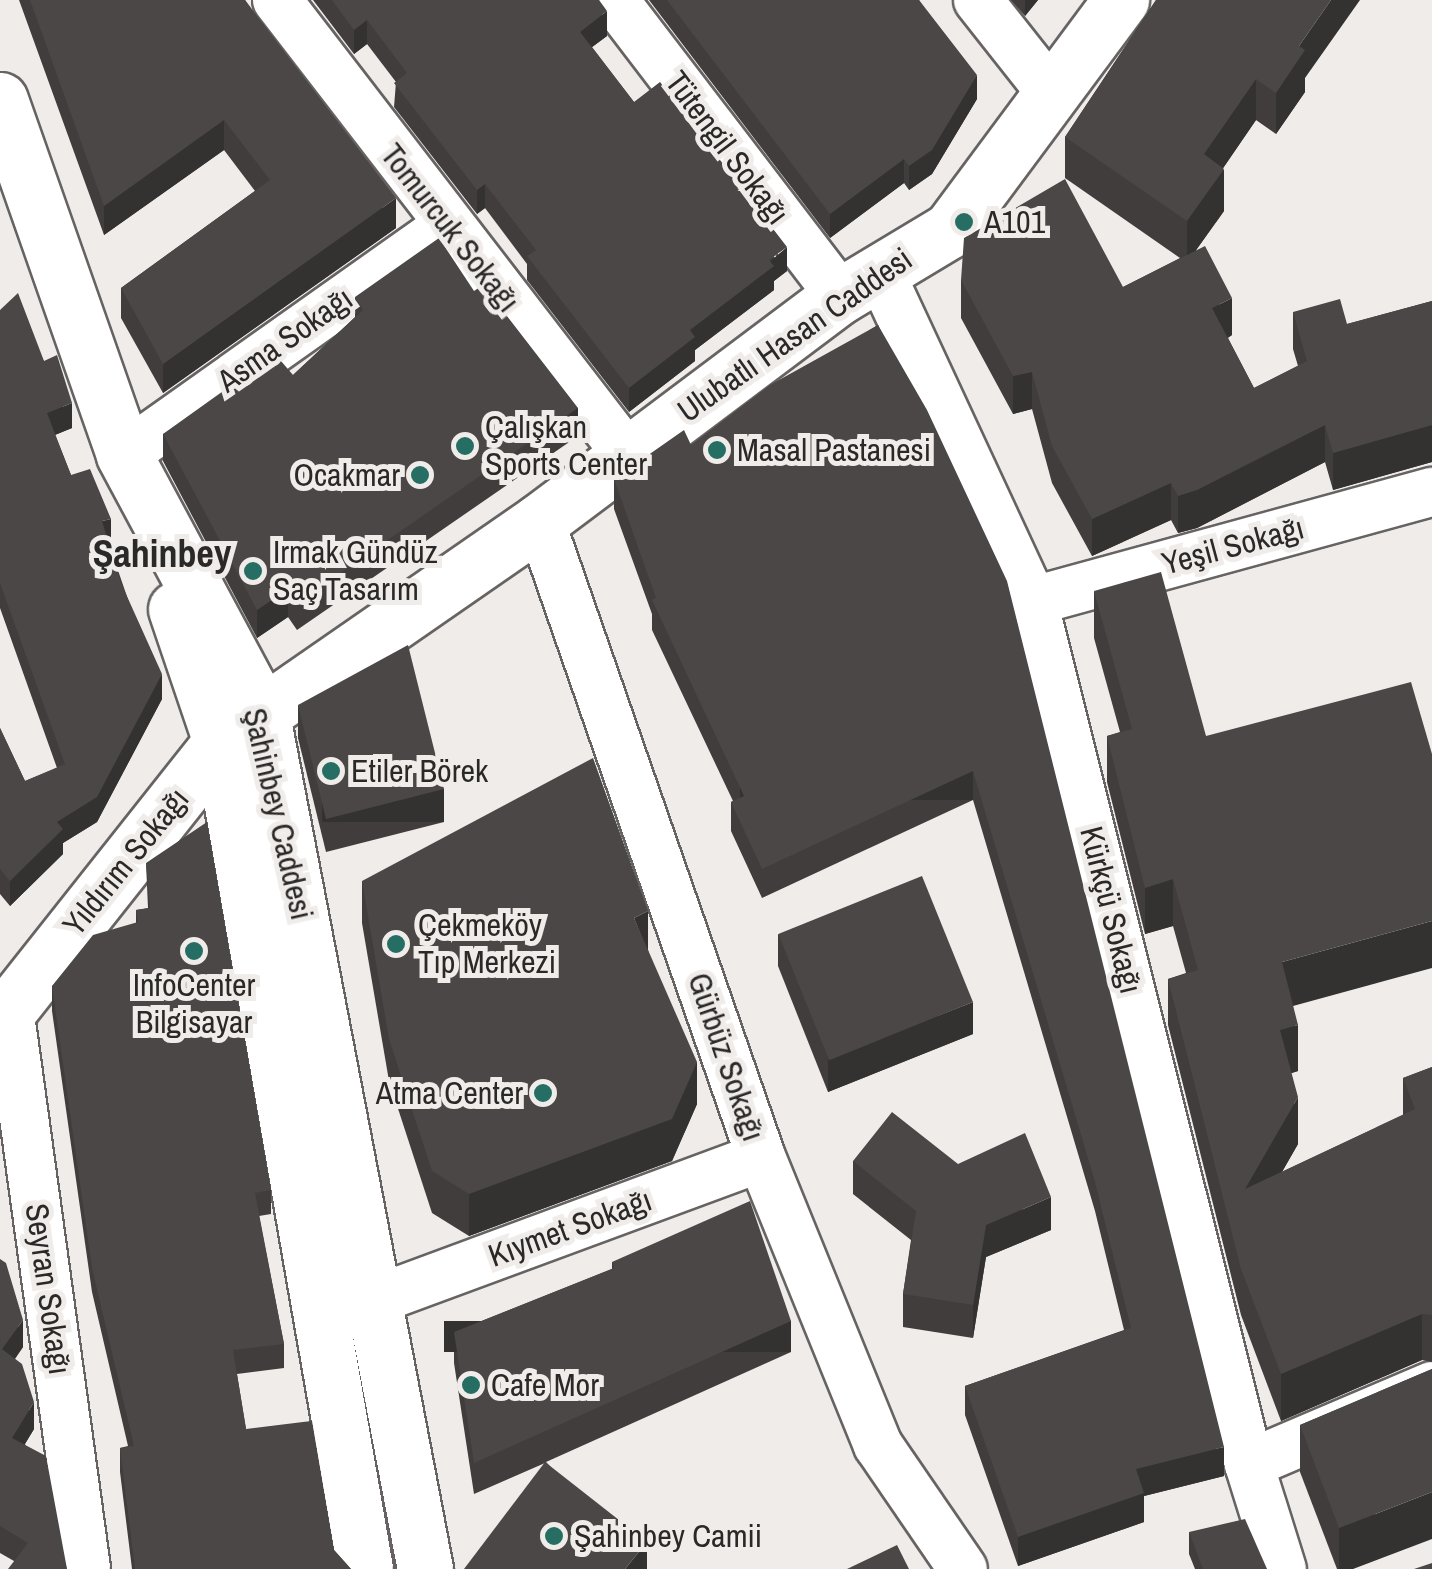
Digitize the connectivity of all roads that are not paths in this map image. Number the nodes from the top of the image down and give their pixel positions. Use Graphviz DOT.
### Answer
graph roads {
  1 [pos="277,0"];
  2 [pos="614,0"];
  3 [pos="978,0"];
  4 [pos="1121,0"];
  5 [pos="1053,95"];
  6 [pos="2,112"];
  7 [pos="447,226"];
  8 [pos="860,284"];
  9 [pos="626,453"];
  10 [pos="124,455"];
  11 [pos="1432,492"];
  12 [pos="540,520"];
  13 [pos="1033,600"];
  14 [pos="241,727"];
  15 [pos="3,1009"];
  16 [pos="760,1157"];
  17 [pos="378,1299"];
  18 [pos="1432,1386"];
  19 [pos="1249,1464"];
  20 [pos="86,1569"];
  21 [pos="365,1569"];
  22 [pos="426,1569"];
  23 [pos="963,1569"];
  24 [pos="1282,1569"];
  1 -- 7 [label="street, Tomurcuk Sokağı"];
  2 -- 8 [label="street, Tütengil Sokağı"];
  3 -- 5 [label="street"];
  4 -- 5 [label="main road, Ulubatlı Hasan Caddesi"];
  5 -- 8 [label="main road, Ulubatlı Hasan Caddesi"];
  6 -- 10 [label="main road"];
  7 -- 9 [label="street, Tomurcuk Sokağı"];
  7 -- 10 [label="street, Asma Sokağı"];
  8 -- 9 [label="main road, Ulubatlı Hasan Caddesi"];
  8 -- 13 [label="street, Kürkçü Sokağı"];
  9 -- 12 [label="main road, Ulubatlı Hasan Caddesi"];
  10 -- 14 [label="main road"];
  11 -- 13 [label="street, Yeşil Sokağı"];
  12 -- 14 [label="main road, Ulubatlı Hasan Caddesi"];
  12 -- 16 [label="street, Gürbüz Sokağı"];
  13 -- 19 [label="street, Kürkçü Sokağı"];
  14 -- 15 [label="main road, Yıldırım Sokağı"];
  14 -- 17 [label="main road, Şahinbey Caddesi"];
  14 -- 21 [label="main road"];
  15 -- 20 [label="street, Seyran Sokağı"];
  16 -- 17 [label="street, Kıymet Sokağı"];
  16 -- 23 [label="street, Gürbüz Sokağı"];
  17 -- 22 [label="main road, Şahinbey Caddesi"];
  18 -- 19 [label="street"];
  19 -- 24 [label="street, Kürkçü Sokağı"];
}
